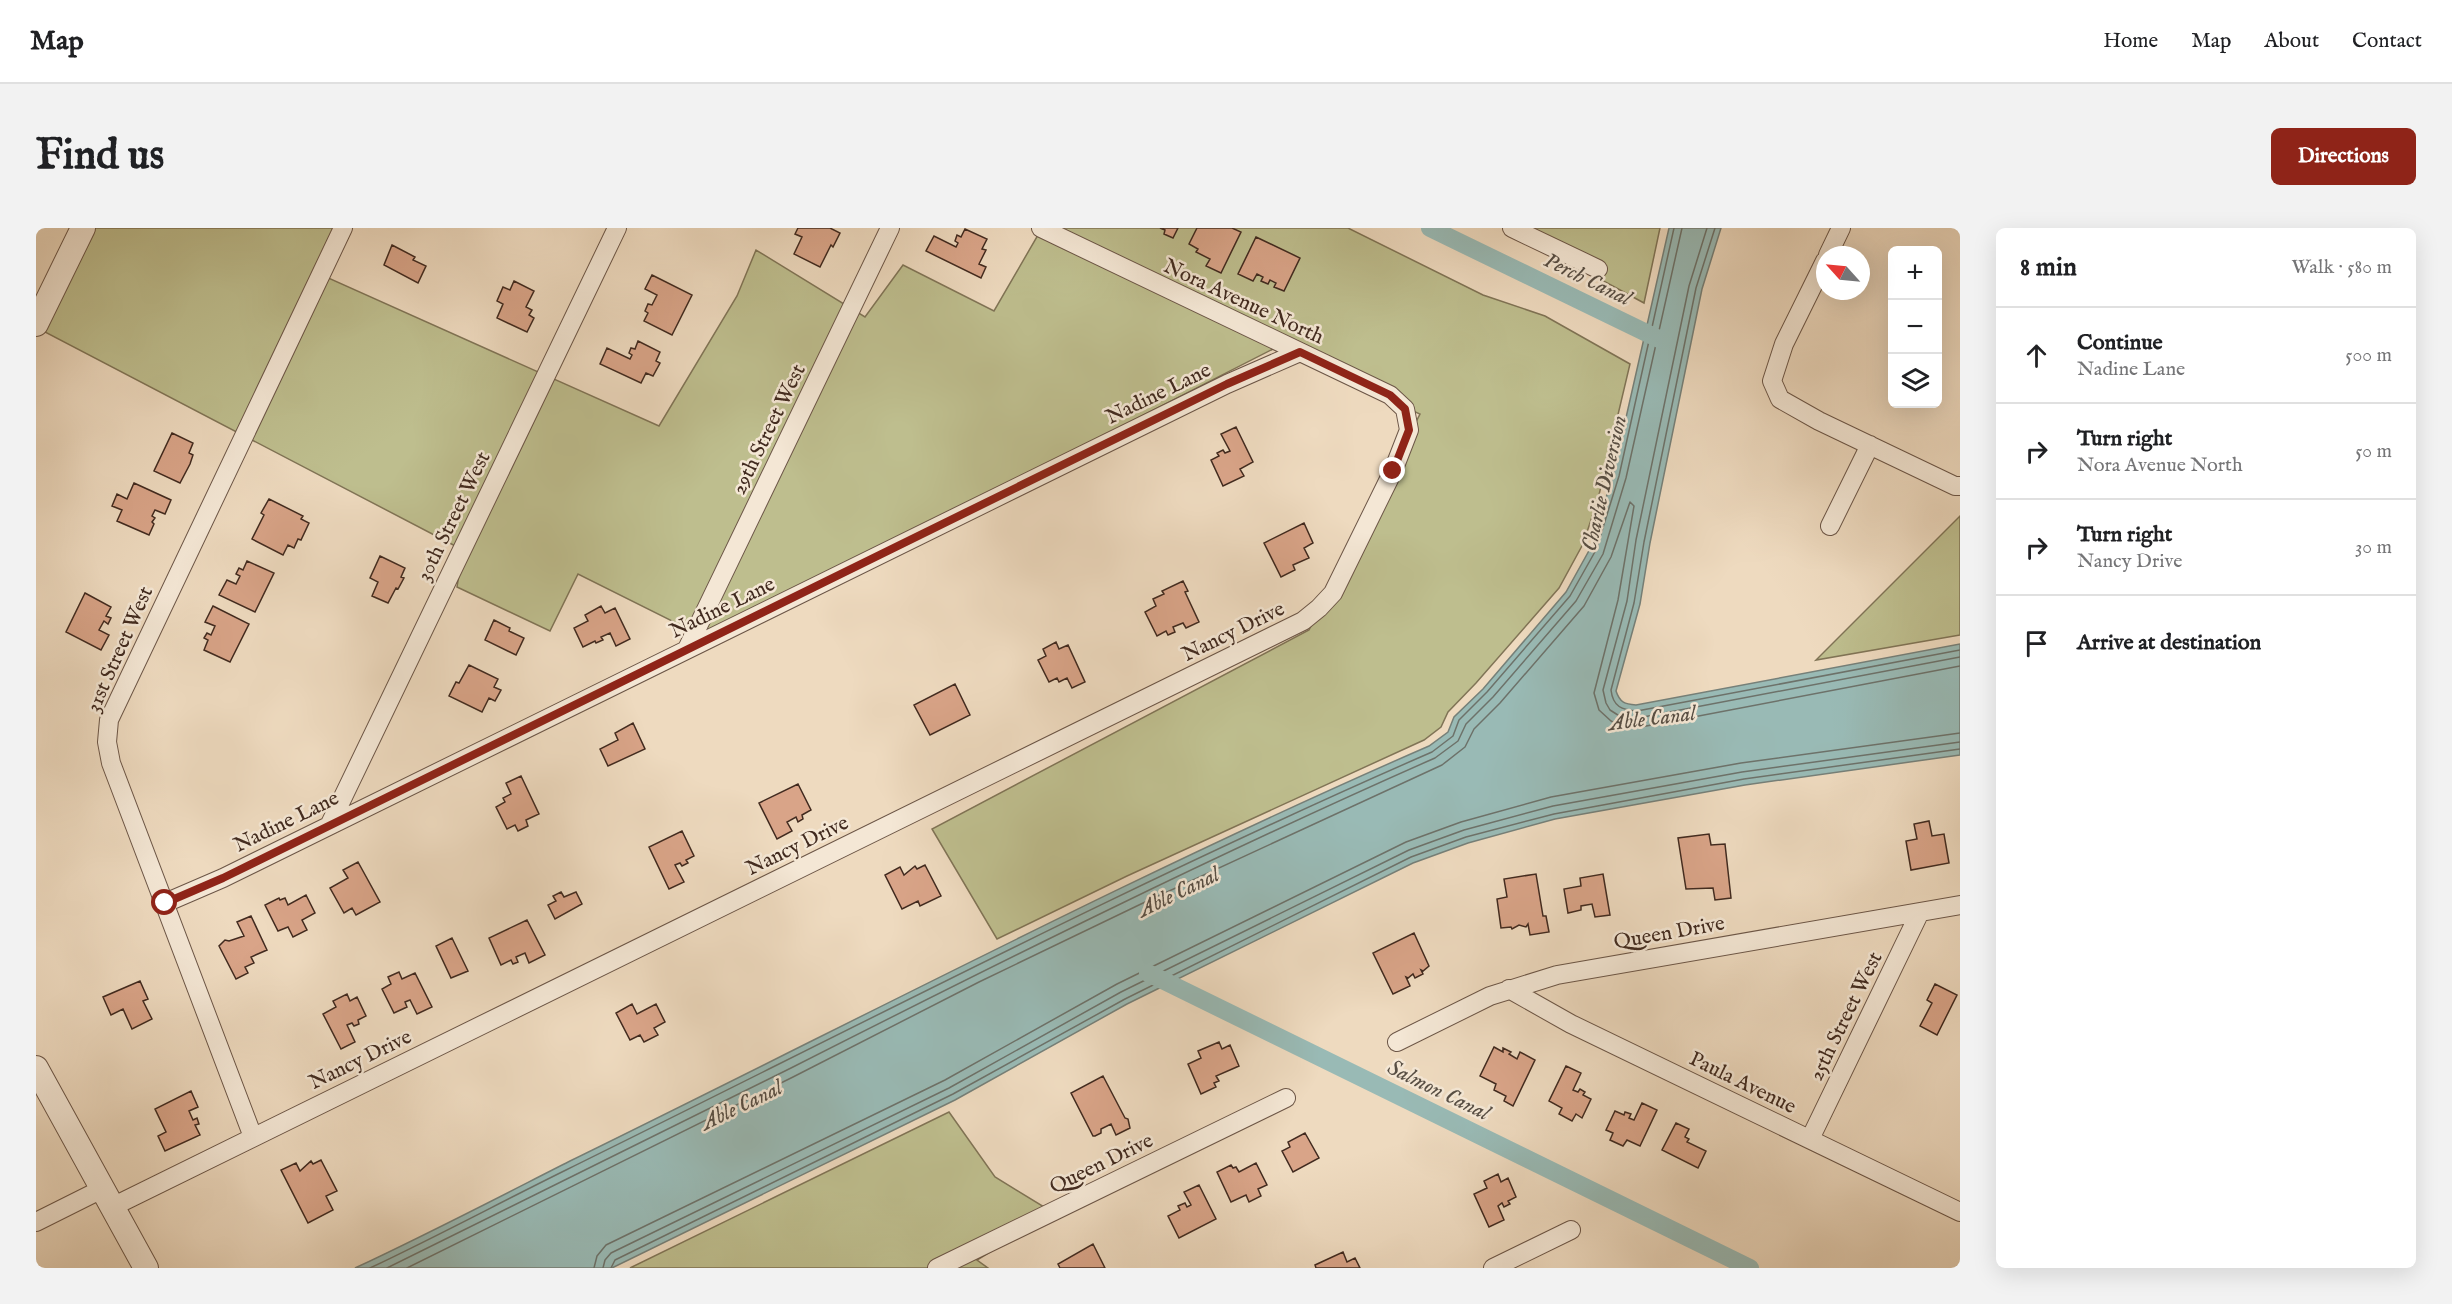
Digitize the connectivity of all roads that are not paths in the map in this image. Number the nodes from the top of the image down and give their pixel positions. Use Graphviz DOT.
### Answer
graph roads {
  1 [pos="83,228"];
  2 [pos="343,228"];
  3 [pos="617,228"];
  4 [pos="890,228"];
  5 [pos="1041,228"];
  6 [pos="1512,228"];
  7 [pos="1841,228"];
  8 [pos="1832,246"];
  9 [pos="1598,269"];
  10 [pos="1816,279"];
  11 [pos="36,324"];
  12 [pos="1300,352"];
  13 [pos="1409,430"];
  14 [pos="1870,445"];
  15 [pos="1960,486"];
  16 [pos="1830,526"];
  17 [pos="687,649"];
  18 [pos="330,824"];
  19 [pos="165,903"];
  20 [pos="1960,905"];
  21 [pos="1920,912"];
  22 [pos="1509,989"];
  23 [pos="1397,1042"];
  24 [pos="36,1068"];
  25 [pos="1286,1098"];
  26 [pos="253,1137"];
  27 [pos="1810,1139"];
  28 [pos="107,1198"];
  29 [pos="1960,1212"];
  30 [pos="36,1222"];
  31 [pos="1571,1230"];
  32 [pos="146,1268"];
  33 [pos="937,1268"];
  34 [pos="1493,1268"];
  1 -- 11 [label="street"];
  2 -- 19 [label="street, 31st Street West"];
  3 -- 18 [label="street, 30th Street West"];
  4 -- 17 [label="street, 29th Street West"];
  5 -- 12 [label="street, Nora Avenue North"];
  6 -- 9 [label="street"];
  7 -- 8 [label="street"];
  10 -- 14 [label="street"];
  12 -- 13 [label="street, Nora Avenue North"];
  12 -- 17 [label="street, Nadine Lane"];
  13 -- 26 [label="street, Nancy Drive"];
  14 -- 15 [label="street"];
  14 -- 16 [label="street"];
  17 -- 18 [label="street, Nadine Lane"];
  18 -- 19 [label="street, Nadine Lane"];
  19 -- 26 [label="street, 31st Street West"];
  20 -- 21 [label="street, Queen Drive"];
  21 -- 22 [label="street, Queen Drive"];
  21 -- 27 [label="street, 25th Street West"];
  22 -- 23 [label="street, Queen Drive"];
  22 -- 27 [label="street, Paula Avenue"];
  24 -- 28 [label="street"];
  25 -- 33 [label="street, Queen Drive"];
  26 -- 28 [label="street, Nancy Drive"];
  27 -- 29 [label="street, Paula Avenue"];
  28 -- 30 [label="street, Nancy Drive"];
  28 -- 32 [label="street"];
  31 -- 34 [label="street"];
}
